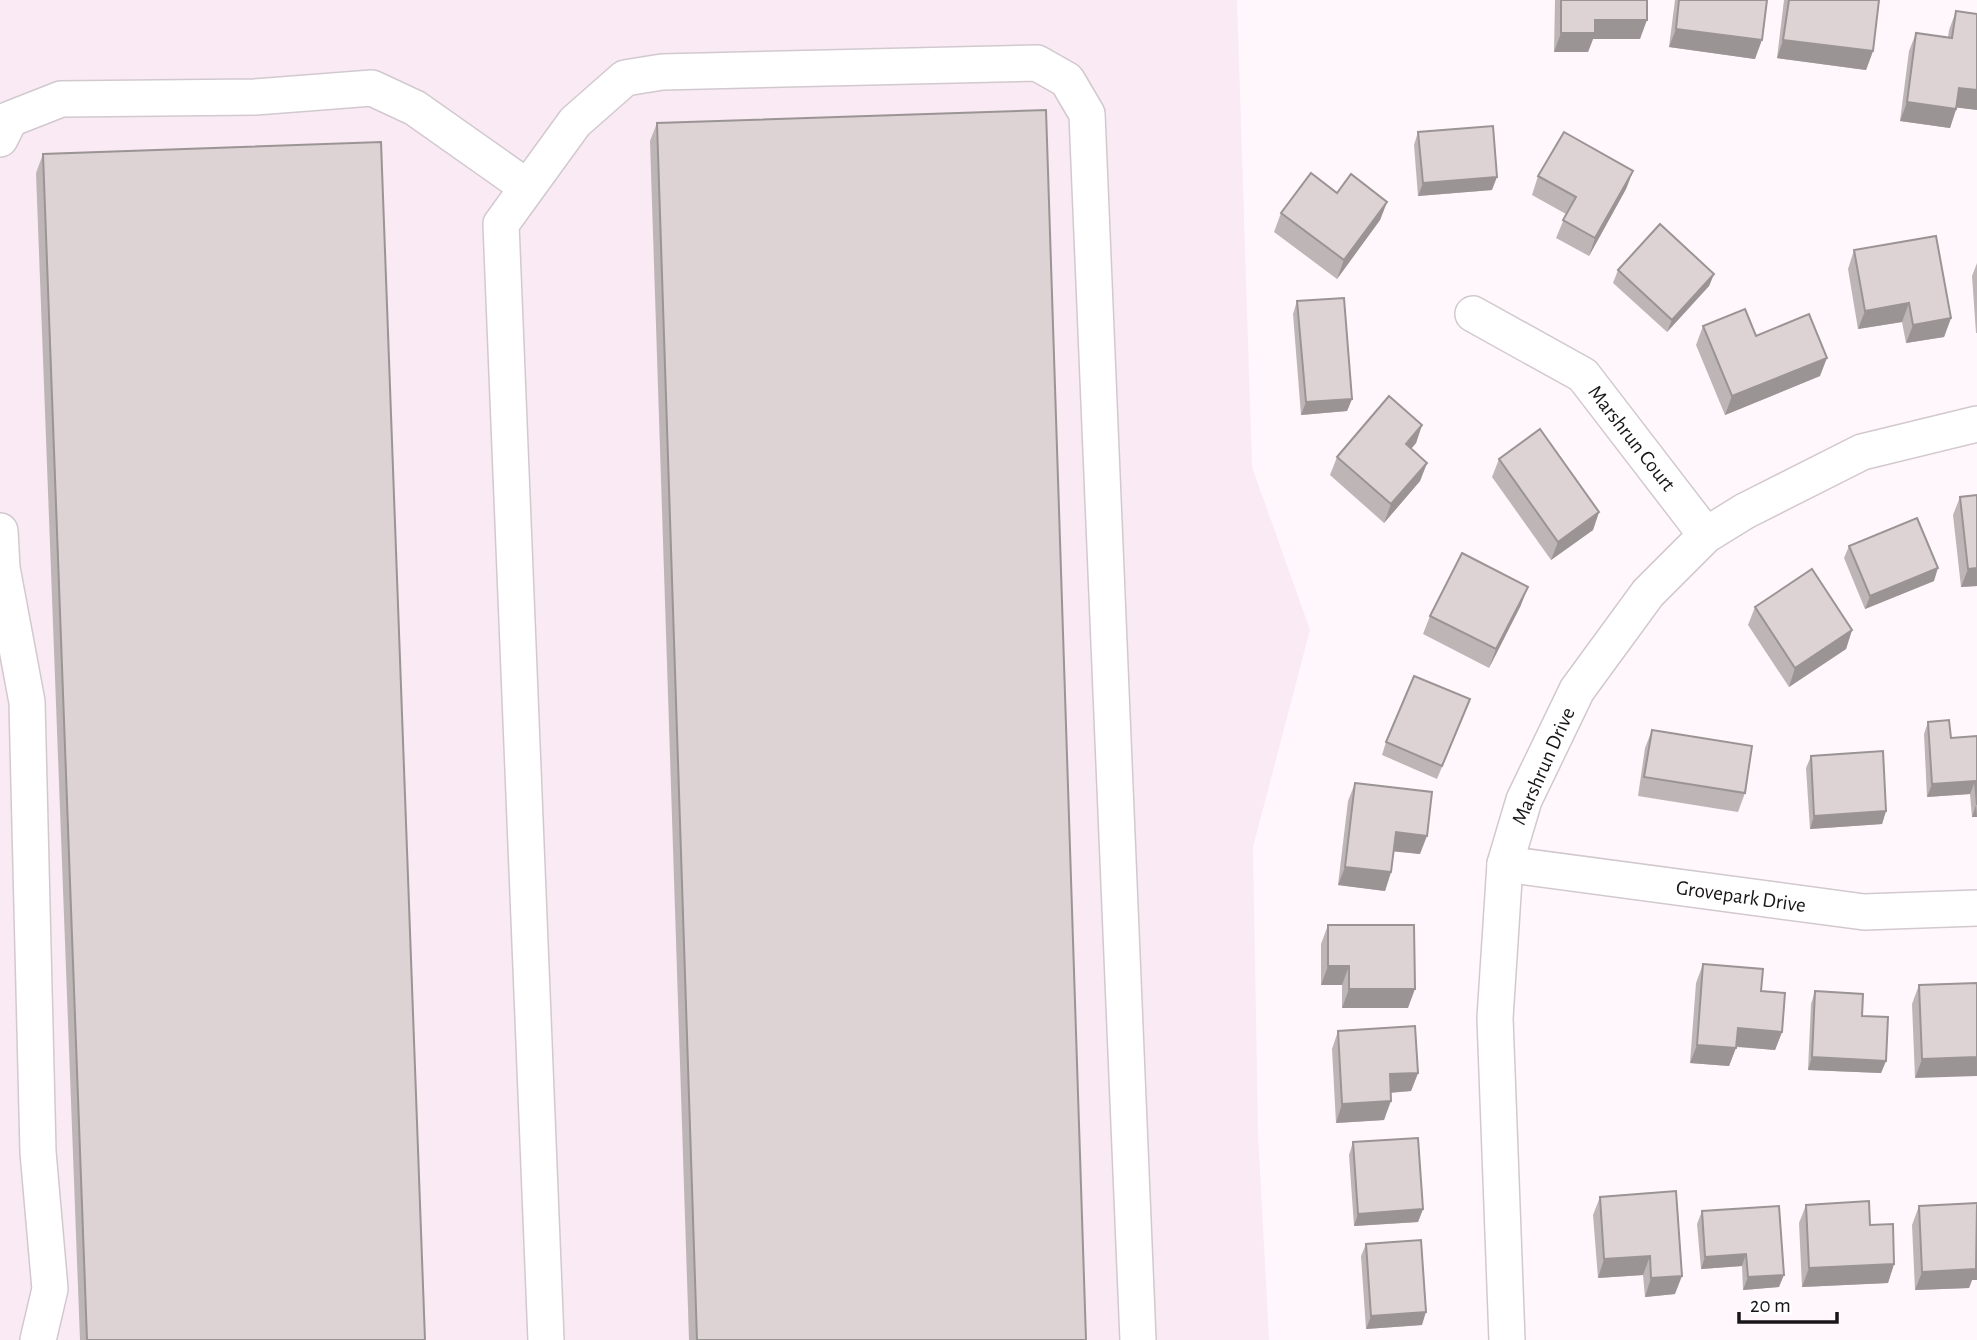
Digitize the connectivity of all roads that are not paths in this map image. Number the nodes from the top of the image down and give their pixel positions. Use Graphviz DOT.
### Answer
graph roads {
  1 [pos="0,139"];
  2 [pos="527,187"];
  3 [pos="1473,314"];
  4 [pos="1977,424"];
  5 [pos="0,531"];
  6 [pos="1706,535"];
  7 [pos="1505,864"];
  8 [pos="1977,908"];
  9 [pos="38,1340"];
  10 [pos="546,1340"];
  11 [pos="1138,1340"];
  12 [pos="1507,1340"];
  1 -- 2 [label="street"];
  2 -- 10 [label="street"];
  2 -- 11 [label="street"];
  3 -- 6 [label="street, Marshrun Court"];
  4 -- 6 [label="street, Marshrun Drive"];
  5 -- 9 [label="street"];
  6 -- 7 [label="street, Marshrun Drive"];
  7 -- 8 [label="street, Grovepark Drive"];
  7 -- 12 [label="street, Marshrun Drive"];
}
